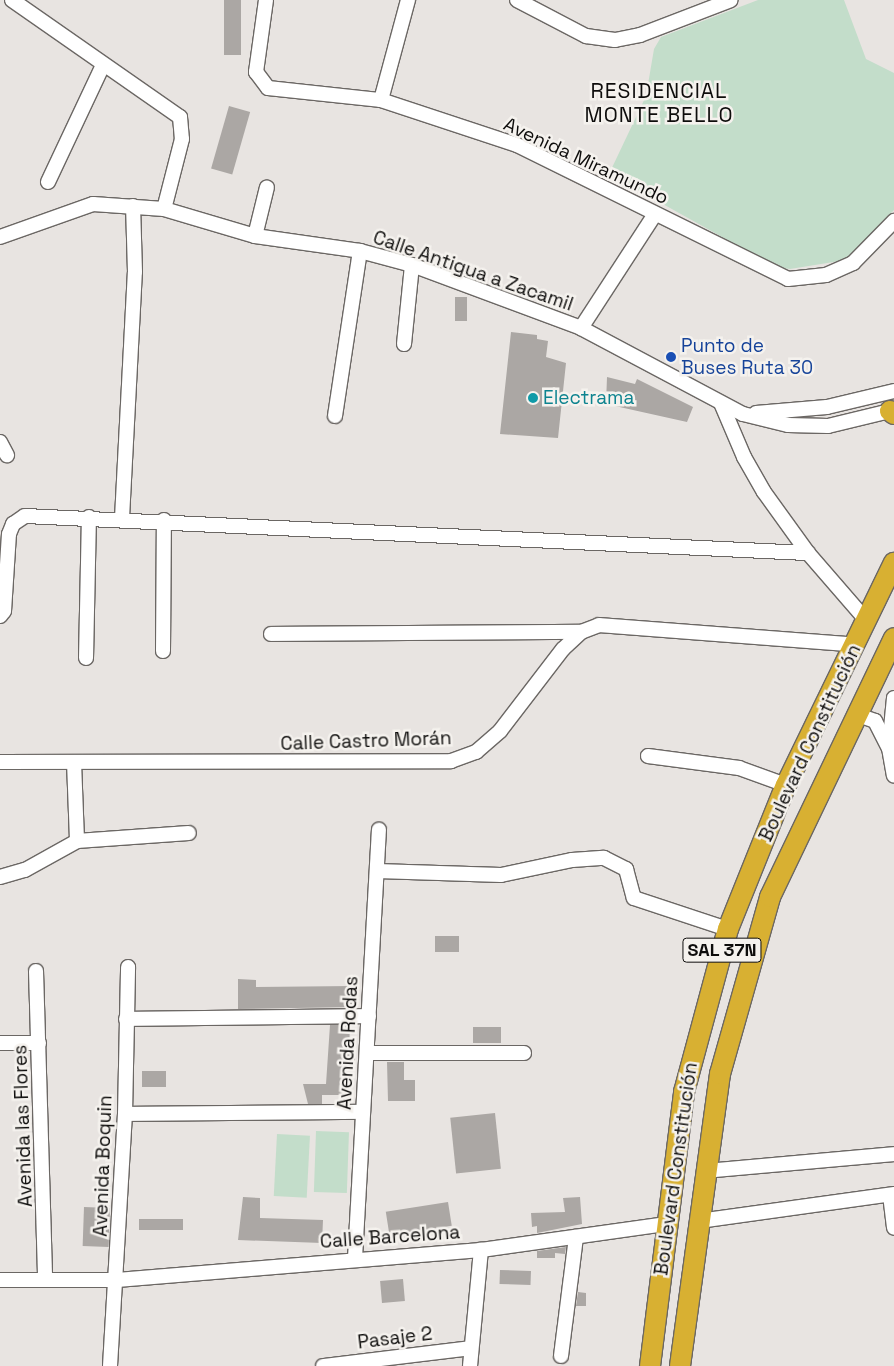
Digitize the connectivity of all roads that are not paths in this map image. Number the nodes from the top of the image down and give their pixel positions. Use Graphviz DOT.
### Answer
graph roads {
  1 [pos="12,0"];
  2 [pos="266,0"];
  3 [pos="408,0"];
  4 [pos="517,0"];
  5 [pos="731,0"];
  6 [pos="103,65"];
  7 [pos="381,100"];
  8 [pos="48,182"];
  9 [pos="267,187"];
  10 [pos="133,206"];
  11 [pos="164,209"];
  12 [pos="655,214"];
  13 [pos="894,221"];
  14 [pos="255,236"];
  15 [pos="0,237"];
  16 [pos="360,251"];
  17 [pos="412,265"];
  18 [pos="582,328"];
  19 [pos="404,344"];
  20 [pos="894,391"];
  21 [pos="721,403"];
  22 [pos="893,411"];
  23 [pos="742,414"];
  24 [pos="335,416"];
  25 [pos="89,517"];
  26 [pos="122,518"];
  27 [pos="164,520"];
  28 [pos="808,553"];
  29 [pos="894,563"];
  30 [pos="0,616"];
  31 [pos="866,620"];
  32 [pos="580,632"];
  33 [pos="271,634"];
  34 [pos="894,638"];
  35 [pos="856,645"];
  36 [pos="163,652"];
  37 [pos="86,658"];
  38 [pos="894,698"];
  39 [pos="855,714"];
  40 [pos="889,748"];
  41 [pos="648,756"];
  42 [pos="0,762"];
  43 [pos="74,762"];
  44 [pos="894,776"];
  45 [pos="786,785"];
  46 [pos="379,830"];
  47 [pos="189,833"];
  48 [pos="77,841"];
  49 [pos="376,871"];
  50 [pos="0,877"];
  51 [pos="728,929"];
  52 [pos="128,966"];
  53 [pos="36,971"];
  54 [pos="369,1016"];
  55 [pos="126,1019"];
  56 [pos="0,1043"];
  57 [pos="39,1043"];
  58 [pos="367,1053"];
  59 [pos="524,1053"];
  60 [pos="363,1112"];
  61 [pos="125,1114"];
  62 [pos="894,1154"];
  63 [pos="705,1171"];
  64 [pos="892,1194"];
  65 [pos="699,1221"];
  66 [pos="665,1224"];
  67 [pos="894,1228"];
  68 [pos="576,1237"];
  69 [pos="481,1250"];
  70 [pos="356,1258"];
  71 [pos="0,1280"];
  72 [pos="45,1280"];
  73 [pos="117,1280"];
  74 [pos="471,1348"];
  75 [pos="561,1356"];
  76 [pos="110,1366"];
  77 [pos="322,1366"];
  78 [pos="470,1366"];
  79 [pos="650,1366"];
  80 [pos="680,1366"];
  1 -- 6 [label="street"];
  2 -- 7 [label="street, Avenida Miramundo"];
  3 -- 7 [label="street"];
  4 -- 5 [label="street"];
  6 -- 8 [label="street"];
  6 -- 11 [label="street"];
  7 -- 12 [label="street, Avenida Miramundo"];
  9 -- 14 [label="street"];
  10 -- 11 [label="street, Calle Antigua a Zacamil"];
  10 -- 15 [label="street, Calle Antigua a Zacamil"];
  10 -- 26 [label="street"];
  11 -- 14 [label="street, Calle Antigua a Zacamil"];
  12 -- 13 [label="street, Avenida Miramundo"];
  12 -- 18 [label="street"];
  14 -- 16 [label="street, Calle Antigua a Zacamil"];
  16 -- 17 [label="street, Calle Antigua a Zacamil"];
  16 -- 24 [label="street"];
  17 -- 18 [label="street, Calle Antigua a Zacamil"];
  17 -- 19 [label="street"];
  18 -- 21 [label="street, Calle Antigua a Zacamil"];
  20 -- 23 [label="street"];
  21 -- 23 [label="street, Calle Antigua a Zacamil"];
  21 -- 28 [label="street"];
  22 -- 23 [label="street, Calle Antigua a Zacamil"];
  25 -- 26 [label="street"];
  25 -- 30 [label="street"];
  25 -- 37 [label="street"];
  26 -- 27 [label="street"];
  27 -- 28 [label="street"];
  27 -- 36 [label="street"];
  28 -- 31 [label="street"];
  29 -- 31 [label="highway, Boulevard Constitución / SAL 37N"];
  31 -- 35 [label="highway, Boulevard Constitución / SAL 37N"];
  32 -- 33 [label="street"];
  32 -- 35 [label="street, Calle Castro Morán"];
  32 -- 43 [label="street, Calle Castro Morán"];
  34 -- 39 [label="highway, Boulevard Constitución / SAL 37N"];
  35 -- 45 [label="highway, Boulevard Constitución / SAL 37N"];
  38 -- 40 [label="street"];
  39 -- 40 [label="street"];
  39 -- 63 [label="highway, Boulevard Constitución / SAL 37N"];
  40 -- 44 [label="street"];
  41 -- 45 [label="street"];
  42 -- 43 [label="street, Calle Castro Morán"];
  43 -- 48 [label="street"];
  45 -- 51 [label="highway, Boulevard Constitución / SAL 37N"];
  46 -- 49 [label="street, Avenida Rodas"];
  47 -- 48 [label="street"];
  48 -- 50 [label="street"];
  49 -- 51 [label="street"];
  49 -- 54 [label="street, Avenida Rodas"];
  51 -- 66 [label="highway, Boulevard Constitución / SAL 37N"];
  52 -- 55 [label="street, Avenida Boquin"];
  53 -- 57 [label="street, Avenida las Flores"];
  54 -- 55 [label="street"];
  54 -- 58 [label="street, Avenida Rodas"];
  55 -- 61 [label="street, Avenida Boquin"];
  56 -- 57 [label="street"];
  57 -- 72 [label="street, Avenida las Flores"];
  58 -- 59 [label="street"];
  58 -- 60 [label="street, Avenida Rodas"];
  60 -- 61 [label="street"];
  60 -- 70 [label="street, Avenida Rodas"];
  61 -- 73 [label="street, Avenida Boquin"];
  62 -- 63 [label="street"];
  63 -- 65 [label="highway, Boulevard Constitución / SAL 37N"];
  64 -- 65 [label="street"];
  64 -- 67 [label="street"];
  65 -- 80 [label="highway, Boulevard Constitución / SAL 37N"];
  66 -- 68 [label="street, Calle Barcelona"];
  66 -- 79 [label="highway, Boulevard Constitución / SAL 37N"];
  68 -- 69 [label="street, Calle Barcelona"];
  68 -- 75 [label="street"];
  69 -- 70 [label="street, Calle Barcelona"];
  69 -- 74 [label="street"];
  70 -- 73 [label="street, Calle Barcelona"];
  71 -- 72 [label="street, Calle Barcelona"];
  72 -- 73 [label="street, Calle Barcelona"];
  73 -- 76 [label="street, Avenida Boquin"];
  74 -- 77 [label="street, Pasaje 2"];
  74 -- 78 [label="street"];
}
